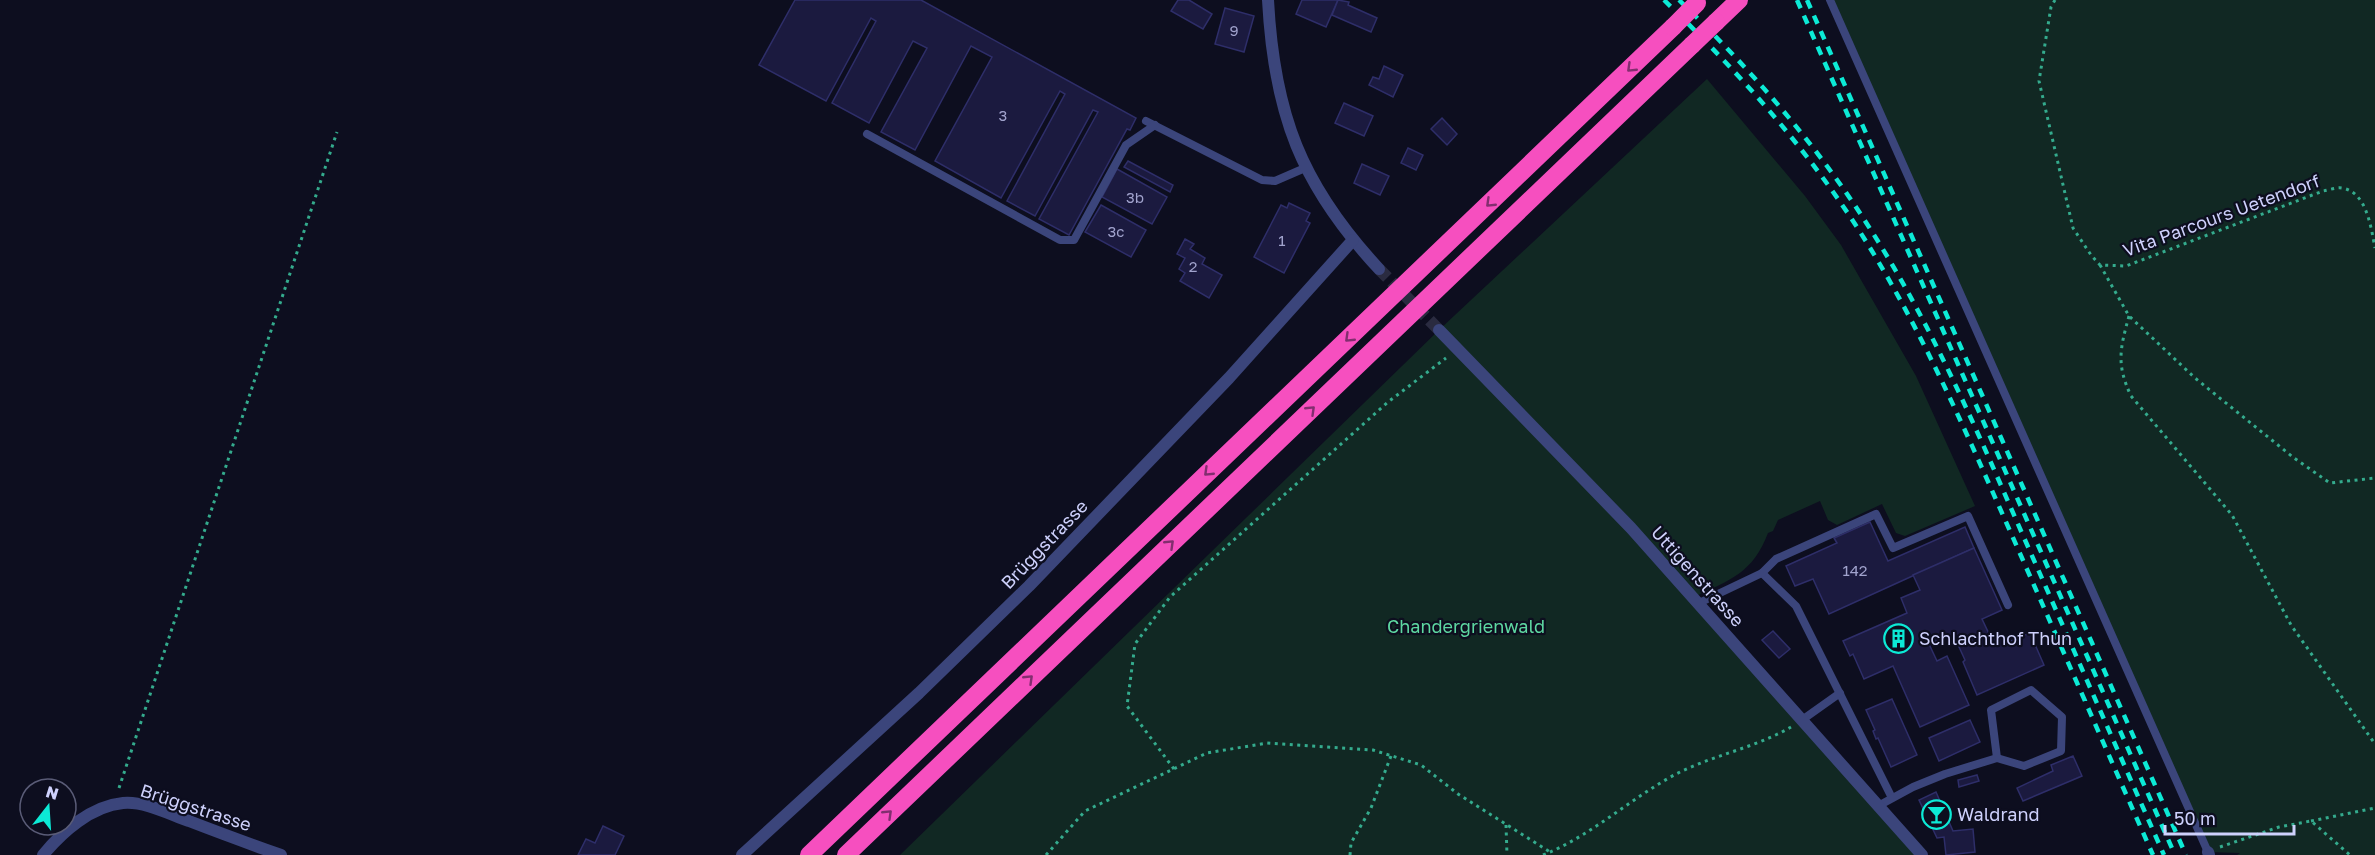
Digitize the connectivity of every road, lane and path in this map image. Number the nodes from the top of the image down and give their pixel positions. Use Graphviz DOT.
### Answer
graph roads {
  1 [pos="1268,0"];
  2 [pos="1739,0"];
  3 [pos="1830,0"];
  4 [pos="2055,0"];
  5 [pos="1699,2"];
  6 [pos="1146,121"];
  7 [pos="1155,126"];
  8 [pos="338,132"];
  9 [pos="867,134"];
  10 [pos="1305,168"];
  11 [pos="1353,240"];
  12 [pos="2375,248"];
  13 [pos="2100,265"];
  14 [pos="1379,268"];
  15 [pos="2129,316"];
  16 [pos="1439,330"];
  17 [pos="1457,349"];
  18 [pos="2375,478"];
  19 [pos="1762,573"];
  20 [pos="1699,603"];
  21 [pos="2008,605"];
  22 [pos="1840,693"];
  23 [pos="1802,720"];
  24 [pos="2375,744"];
  25 [pos="1391,756"];
  26 [pos="1997,758"];
  27 [pos="1174,769"];
  28 [pos="1892,798"];
  29 [pos="115,804"];
  30 [pos="1878,806"];
  31 [pos="2375,808"];
  32 [pos="2311,821"];
  33 [pos="1506,825"];
  34 [pos="1550,852"];
  35 [pos="2209,853"];
  36 [pos="43,855"];
  37 [pos="281,855"];
  38 [pos="742,855"];
  39 [pos="809,855"];
  40 [pos="846,855"];
  41 [pos="1046,855"];
  42 [pos="1350,855"];
  43 [pos="1507,855"];
  44 [pos="1543,855"];
  45 [pos="1922,855"];
  46 [pos="2350,855"];
  1 -- 10 [label="street"];
  40 -- 2 [label="highway, one-way, bridge"];
  3 -- 35 [label="lane"];
  4 -- 13 [label="path, Vita Parcours Uetendorf"];
  5 -- 39 [label="highway, one-way, bridge"];
  6 -- 7 [label="lane"];
  7 -- 9 [label="lane"];
  7 -- 10 [label="lane"];
  8 -- 29 [label="path"];
  10 -- 11 [label="street"];
  11 -- 14 [label="street"];
  11 -- 38 [label="street, Brüggstrasse"];
  12 -- 13 [label="path, Vita Parcours Uetendorf"];
  13 -- 15 [label="path"];
  15 -- 18 [label="path"];
  15 -- 24 [label="path"];
  16 -- 17 [label="street, Uttigenstrasse"];
  17 -- 20 [label="street, Uttigenstrasse"];
  17 -- 27 [label="path"];
  19 -- 20 [label="lane"];
  19 -- 21 [label="lane"];
  19 -- 22 [label="lane"];
  20 -- 23 [label="street, Uttigenstrasse"];
  22 -- 23 [label="lane"];
  22 -- 28 [label="lane"];
  23 -- 30 [label="street, Uttigenstrasse"];
  23 -- 34 [label="path"];
  25 -- 27 [label="path"];
  25 -- 33 [label="path"];
  25 -- 42 [label="path"];
  26 -- 26 [label="lane"];
  26 -- 28 [label="lane"];
  27 -- 41 [label="path"];
  28 -- 30 [label="lane"];
  29 -- 36 [label="street, Brüggstrasse"];
  29 -- 37 [label="street, Brüggstrasse"];
  30 -- 45 [label="street, Uttigenstrasse"];
  31 -- 32 [label="path"];
  32 -- 35 [label="path"];
  32 -- 46 [label="path"];
  33 -- 34 [label="path"];
  33 -- 43 [label="path"];
  34 -- 44 [label="path"];
}
